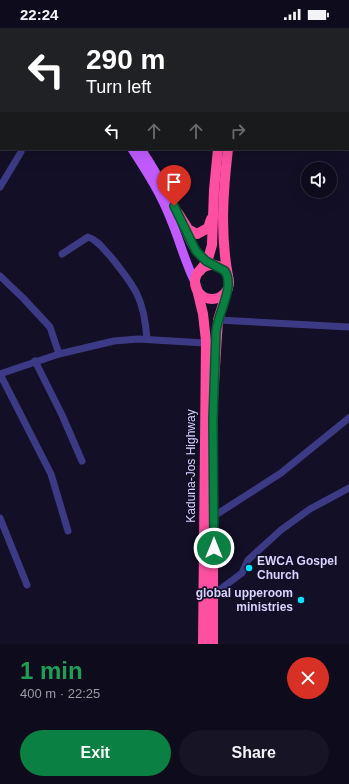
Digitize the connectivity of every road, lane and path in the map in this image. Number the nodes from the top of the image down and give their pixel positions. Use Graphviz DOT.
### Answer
graph roads {
  1 [pos="21,150"];
  2 [pos="133,150"];
  3 [pos="142,150"];
  4 [pos="218,150"];
  5 [pos="228,150"];
  6 [pos="0,187"];
  7 [pos="213,211"];
  8 [pos="178,213"];
  9 [pos="62,254"];
  10 [pos="210,263"];
  11 [pos="228,276"];
  12 [pos="0,277"];
  13 [pos="196,286"];
  14 [pos="228,288"];
  15 [pos="218,320"];
  16 [pos="349,327"];
  17 [pos="147,339"];
  18 [pos="206,343"];
  19 [pos="60,354"];
  20 [pos="35,361"];
  21 [pos="349,418"];
  22 [pos="82,461"];
  23 [pos="349,488"];
  24 [pos="214,516"];
  25 [pos="0,518"];
  26 [pos="68,531"];
  27 [pos="26,585"];
  28 [pos="214,594"];
  29 [pos="203,644"];
  30 [pos="214,644"];
  1 -- 6 [label="street"];
  2 -- 13 [label="main road"];
  3 -- 8 [label="main road"];
  4 -- 7 [label="highway"];
  5 -- 11 [label="highway"];
  7 -- 8 [label="highway"];
  7 -- 10 [label="highway"];
  8 -- 10 [label="main road"];
  9 -- 17 [label="street"];
  10 -- 11 [label="highway"];
  10 -- 13 [label="highway"];
  11 -- 14 [label="highway"];
  12 -- 19 [label="street"];
  13 -- 14 [label="highway"];
  13 -- 18 [label="highway, Kaduna-Jos Highway"];
  14 -- 15 [label="highway, Kaduna-Jos Highway"];
  15 -- 16 [label="street"];
  15 -- 24 [label="highway, Kaduna-Jos Highway"];
  17 -- 18 [label="street"];
  17 -- 19 [label="street"];
  18 -- 29 [label="highway, Kaduna-Jos Highway"];
  19 -- 20 [label="street"];
  20 -- 22 [label="street"];
  20 -- 26 [label="street"];
  21 -- 24 [label="street"];
  23 -- 28 [label="street"];
  24 -- 28 [label="highway, Kaduna-Jos Highway"];
  25 -- 27 [label="street"];
  28 -- 30 [label="highway, Kaduna-Jos Highway"];
}
